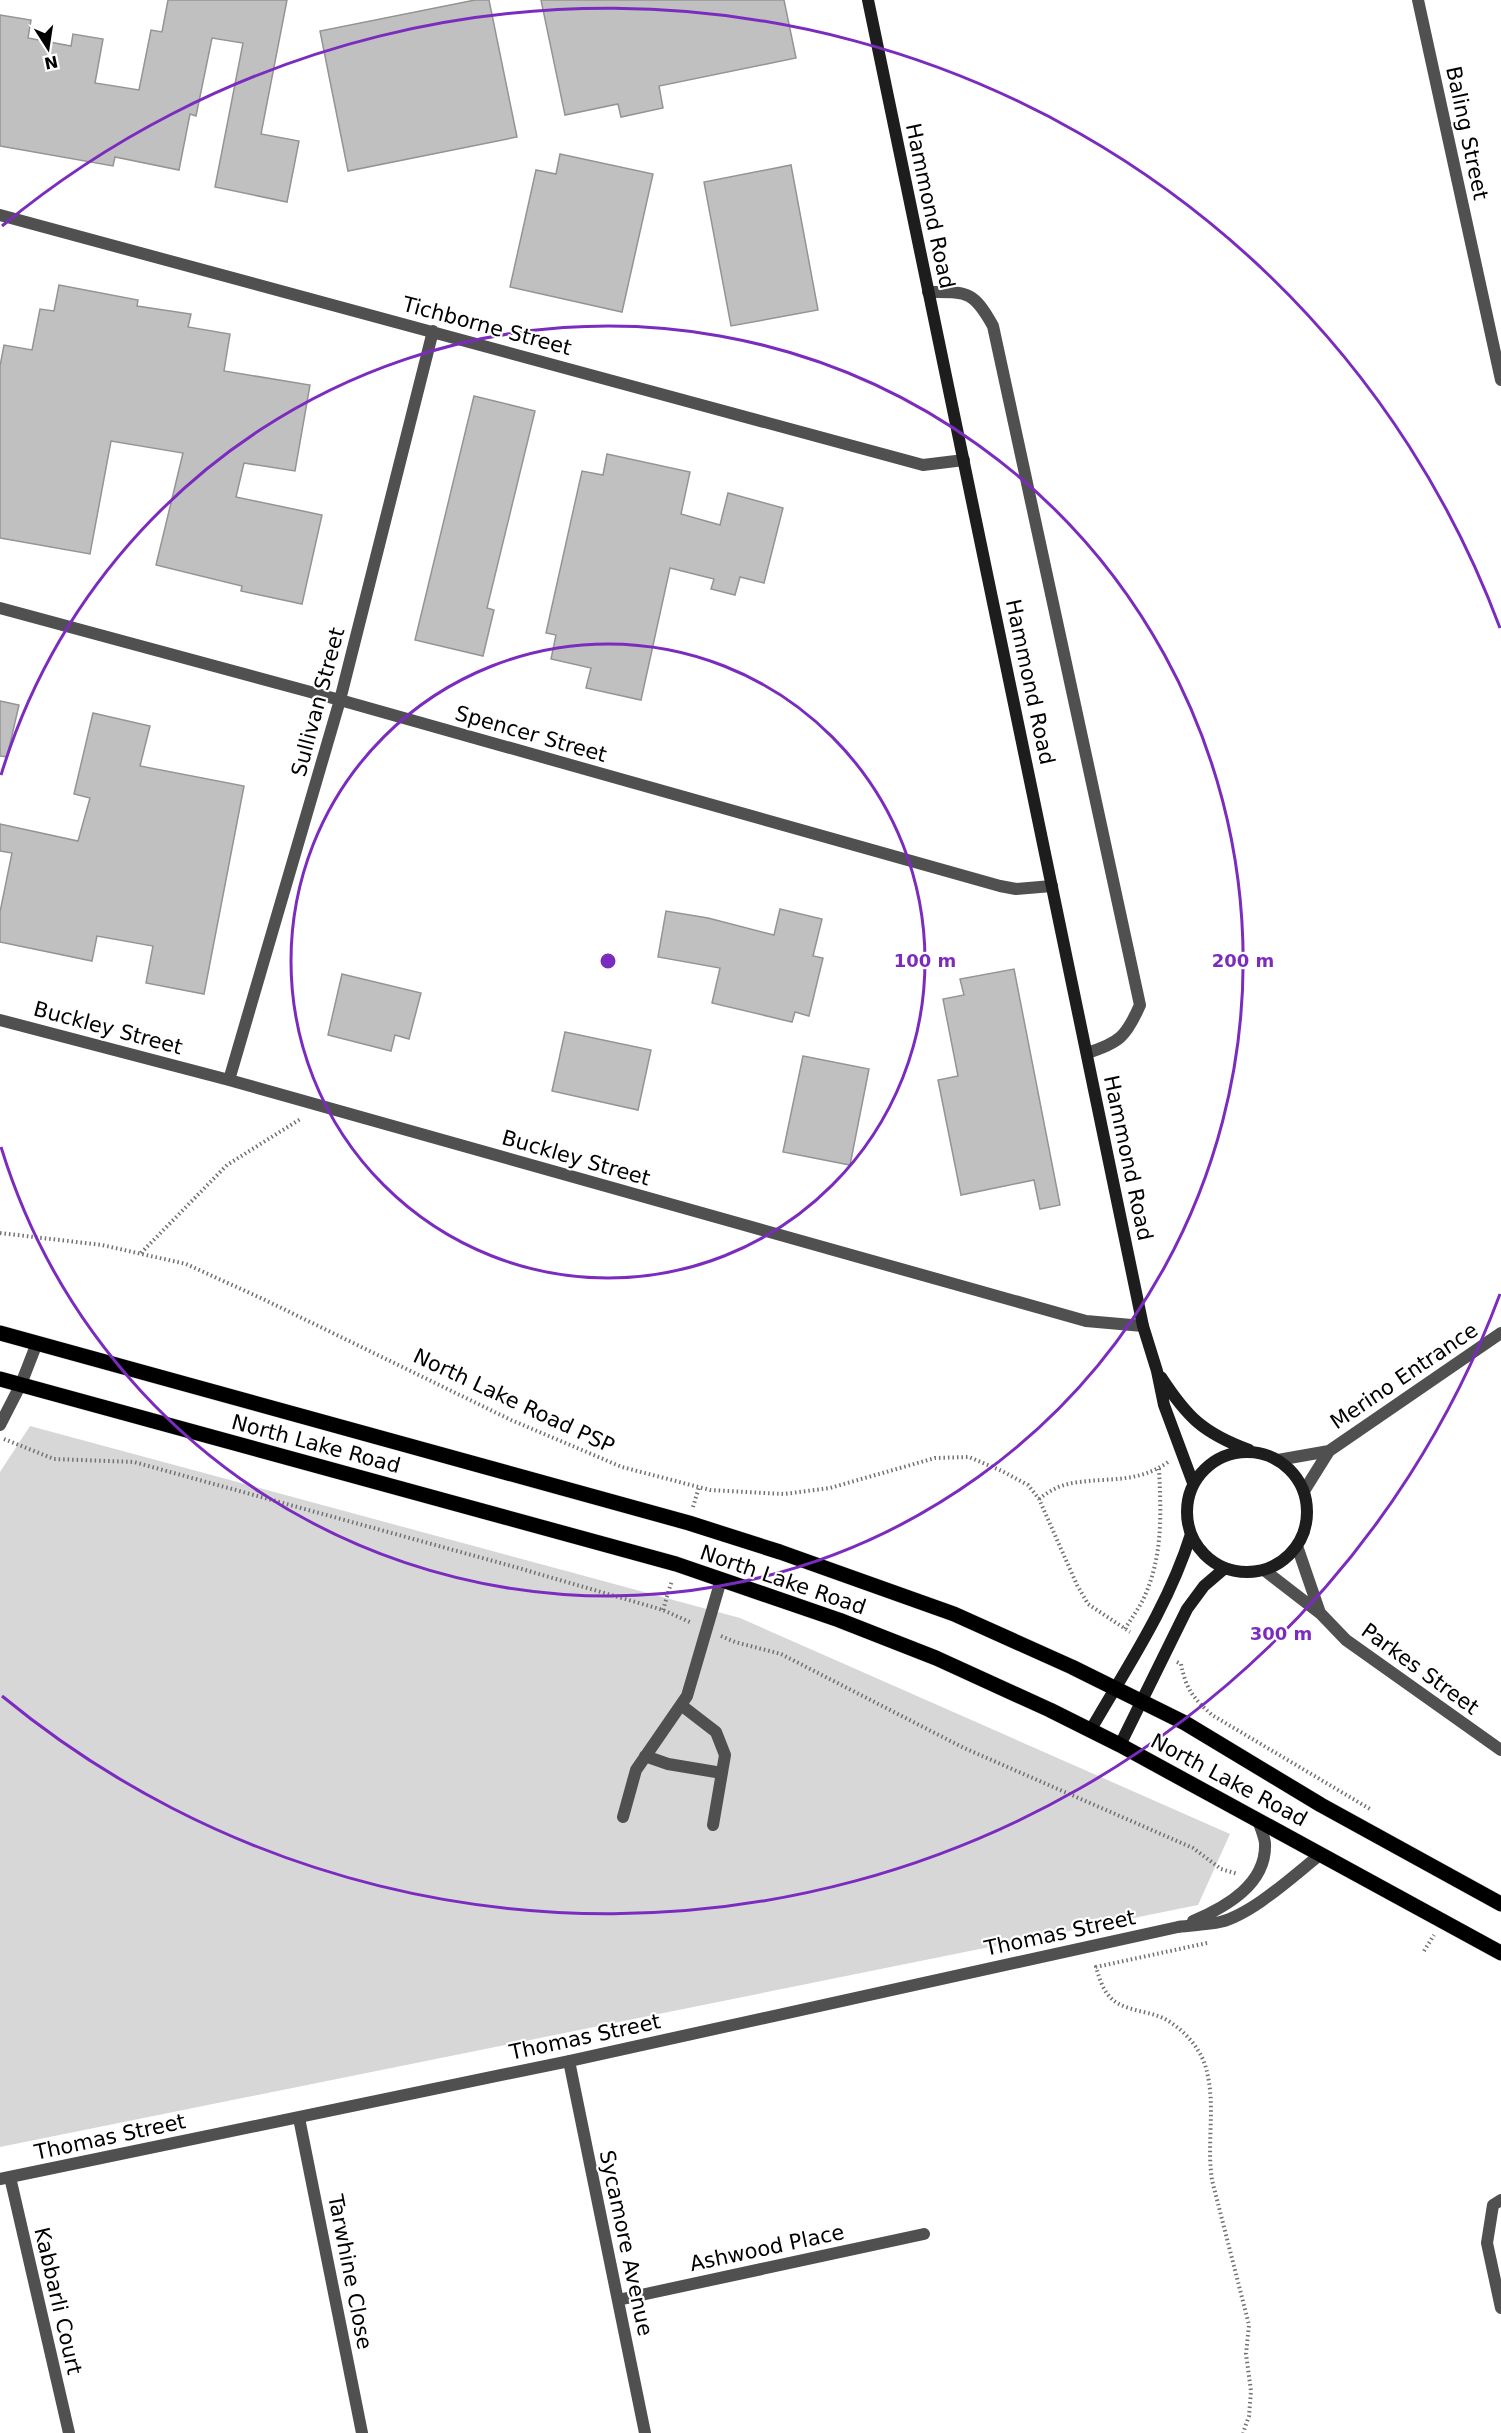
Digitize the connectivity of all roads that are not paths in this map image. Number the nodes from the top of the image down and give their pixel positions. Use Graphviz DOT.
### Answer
graph roads {
  1 [pos="868,0"];
  2 [pos="1418,0"];
  3 [pos="0,215"];
  4 [pos="928,292"];
  5 [pos="433,331"];
  6 [pos="1501,380"];
  7 [pos="964,460"];
  8 [pos="0,608"];
  9 [pos="340,700"];
  10 [pos="1052,886"];
  11 [pos="0,1020"];
  12 [pos="1087,1053"];
  13 [pos="229,1080"];
  14 [pos="1143,1326"];
  15 [pos="0,1333"];
  16 [pos="1501,1333"];
  17 [pos="37,1343"];
  18 [pos="1157,1371"];
  19 [pos="0,1379"];
  20 [pos="21,1384"];
  21 [pos="0,1425"];
  22 [pos="1329,1451"];
  23 [pos="1256,1452"];
  24 [pos="1278,1460"];
  25 [pos="1193,1483"];
  26 [pos="1304,1491"];
  27 [pos="1191,1534"];
  28 [pos="1297,1546"];
  29 [pos="1225,1568"];
  30 [pos="1264,1569"];
  31 [pos="721,1580"];
  32 [pos="1321,1614"];
  33 [pos="1115,1688"];
  34 [pos="1141,1701"];
  35 [pos="681,1705"];
  36 [pos="1090,1731"];
  37 [pos="1120,1745"];
  38 [pos="1501,1750"];
  39 [pos="645,1756"];
  40 [pos="722,1773"];
  41 [pos="623,1817"];
  42 [pos="1258,1820"];
  43 [pos="713,1825"];
  44 [pos="1321,1854"];
  45 [pos="1501,1904"];
  46 [pos="1178,1927"];
  47 [pos="1501,1953"];
  48 [pos="568,2061"];
  49 [pos="299,2118"];
  50 [pos="5,2178"];
  51 [pos="1501,2200"];
  52 [pos="924,2234"];
  53 [pos="618,2300"];
  54 [pos="1501,2308"];
  55 [pos="69,2433"];
  56 [pos="362,2433"];
  57 [pos="645,2433"];
  1 -- 4 [label="main road, Hammond Road"];
  2 -- 6 [label="street, Baling Street"];
  3 -- 5 [label="street, Tichborne Street"];
  4 -- 7 [label="main road, Hammond Road"];
  4 -- 12 [label="street"];
  5 -- 7 [label="street, Tichborne Street"];
  5 -- 9 [label="street, Sullivan Street"];
  7 -- 10 [label="main road, Hammond Road"];
  8 -- 9 [label="street, Spencer Street"];
  9 -- 10 [label="street, Spencer Street"];
  9 -- 13 [label="street, Sullivan Street"];
  10 -- 12 [label="main road, Hammond Road"];
  11 -- 13 [label="street, Buckley Street"];
  12 -- 14 [label="main road, Hammond Road"];
  13 -- 14 [label="street, Buckley Street"];
  14 -- 18 [label="main road, Hammond Road"];
  15 -- 17 [label="main road, North Lake Road"];
  16 -- 22 [label="street, Merino Entrance"];
  17 -- 20 [label="street"];
  17 -- 33 [label="main road, North Lake Road"];
  18 -- 23 [label="main road, Hammond Road"];
  18 -- 25 [label="main road, Hammond Road"];
  19 -- 20 [label="main road, North Lake Road"];
  20 -- 21 [label="street"];
  20 -- 31 [label="main road, North Lake Road"];
  22 -- 24 [label="street, Merino Entrance"];
  22 -- 26 [label="street, Merino Entrance"];
  23 -- 24 [label="main road"];
  23 -- 25 [label="main road"];
  24 -- 26 [label="main road"];
  25 -- 27 [label="main road"];
  26 -- 28 [label="main road"];
  27 -- 29 [label="main road"];
  27 -- 33 [label="main road"];
  28 -- 30 [label="main road"];
  28 -- 32 [label="street, Parkes Street"];
  29 -- 30 [label="main road"];
  29 -- 34 [label="main road"];
  30 -- 32 [label="street, Parkes Street"];
  31 -- 35 [label="street"];
  31 -- 36 [label="main road, North Lake Road"];
  32 -- 38 [label="street, Parkes Street"];
  33 -- 34 [label="main road, North Lake Road"];
  33 -- 36 [label="main road"];
  34 -- 37 [label="main road"];
  34 -- 45 [label="main road, North Lake Road"];
  35 -- 39 [label="street"];
  35 -- 40 [label="street"];
  36 -- 37 [label="main road, North Lake Road"];
  37 -- 42 [label="main road, North Lake Road"];
  39 -- 40 [label="street"];
  39 -- 41 [label="street"];
  40 -- 43 [label="street"];
  42 -- 44 [label="main road, North Lake Road"];
  42 -- 46 [label="street, Thomas Street"];
  44 -- 46 [label="street, Thomas Street"];
  44 -- 47 [label="main road, North Lake Road"];
  46 -- 48 [label="street, Thomas Street"];
  48 -- 49 [label="street, Thomas Street"];
  48 -- 53 [label="street, Sycamore Avenue"];
  49 -- 50 [label="street, Thomas Street"];
  49 -- 56 [label="street, Tarwhine Close"];
  50 -- 55 [label="street, Kabbarli Court"];
  51 -- 54 [label="street"];
  52 -- 53 [label="street, Ashwood Place"];
  53 -- 57 [label="street, Sycamore Avenue"];
}
